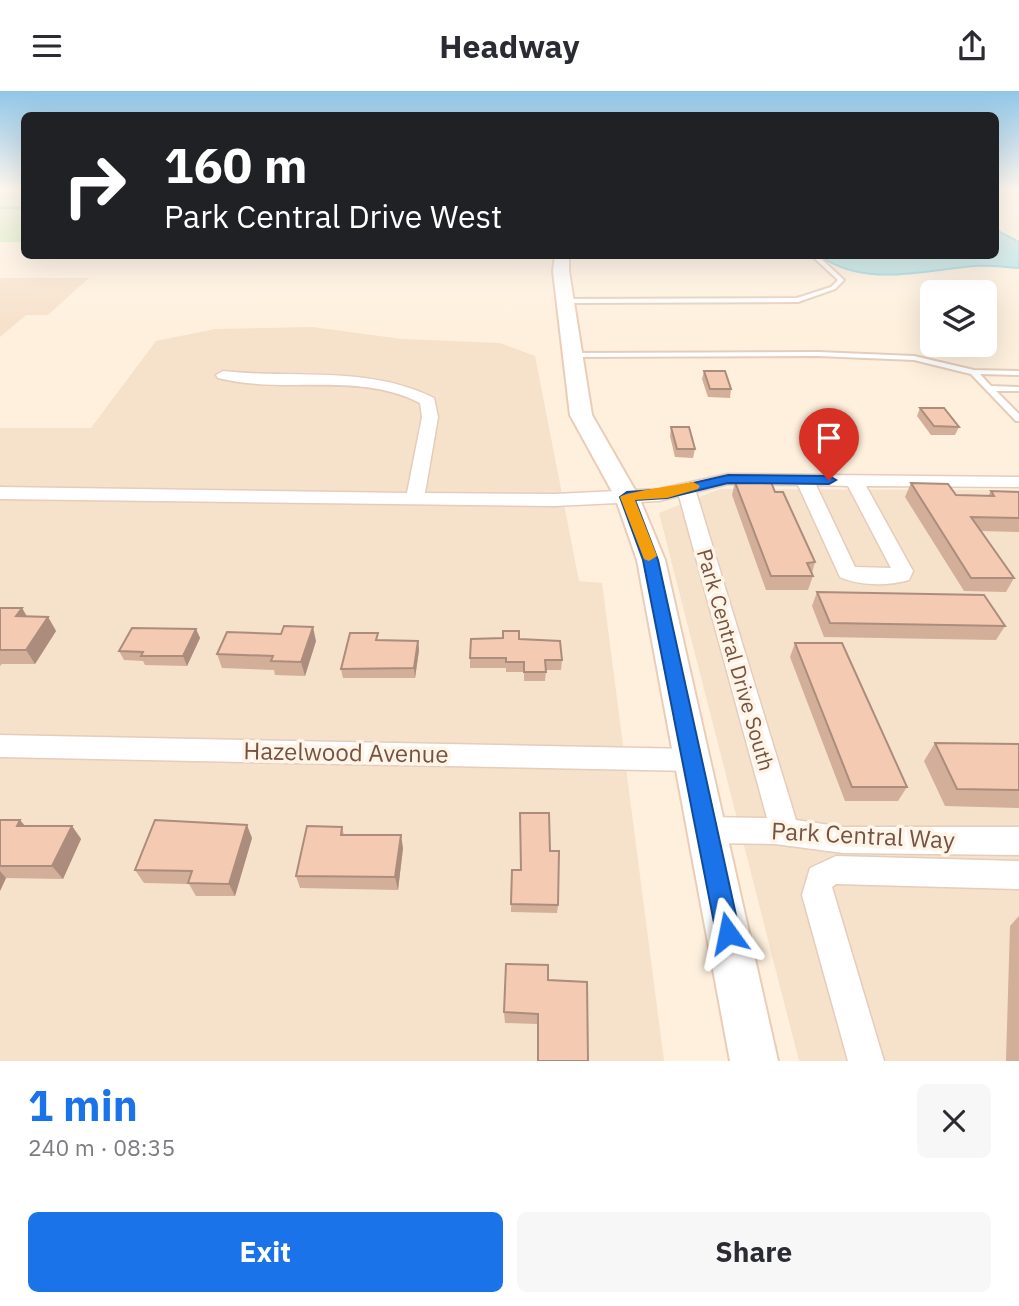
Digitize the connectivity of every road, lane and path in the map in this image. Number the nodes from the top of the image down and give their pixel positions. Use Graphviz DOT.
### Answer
graph roads {
  1 [pos="562,259"];
  2 [pos="817,259"];
  3 [pos="565,301"];
  4 [pos="573,355"];
  5 [pos="974,372"];
  6 [pos="1019,373"];
  7 [pos="223,375"];
  8 [pos="988,388"];
  9 [pos="1019,389"];
  10 [pos="1005,405"];
  11 [pos="1019,405"];
  12 [pos="1019,419"];
  13 [pos="804,479"];
  14 [pos="854,480"];
  15 [pos="1019,482"];
  16 [pos="686,489"];
  17 [pos="0,493"];
  18 [pos="627,497"];
  19 [pos="415,498"];
  20 [pos="0,746"];
  21 [pos="692,760"];
  22 [pos="707,830"];
  23 [pos="785,832"];
  24 [pos="1019,841"];
  25 [pos="1019,875"];
  26 [pos="754,1061"];
  27 [pos="866,1061"];
  1 -- 3 [label="street"];
  2 -- 3 [label="lane"];
  3 -- 4 [label="street"];
  4 -- 5 [label="lane"];
  4 -- 18 [label="street"];
  5 -- 6 [label="lane"];
  5 -- 8 [label="lane"];
  7 -- 19 [label="street"];
  8 -- 9 [label="lane"];
  8 -- 10 [label="lane"];
  10 -- 11 [label="lane"];
  10 -- 12 [label="lane"];
  13 -- 14 [label="street"];
  13 -- 14 [label="street"];
  13 -- 16 [label="street"];
  14 -- 15 [label="street"];
  16 -- 18 [label="street"];
  16 -- 23 [label="street, Park Central Drive South"];
  17 -- 19 [label="street"];
  18 -- 19 [label="street"];
  18 -- 21 [label="street"];
  20 -- 21 [label="street, Hazelwood Avenue"];
  21 -- 22 [label="street"];
  22 -- 23 [label="street, Park Central Way"];
  22 -- 26 [label="street"];
  23 -- 24 [label="street, Park Central Way"];
  25 -- 27 [label="street"];
}
